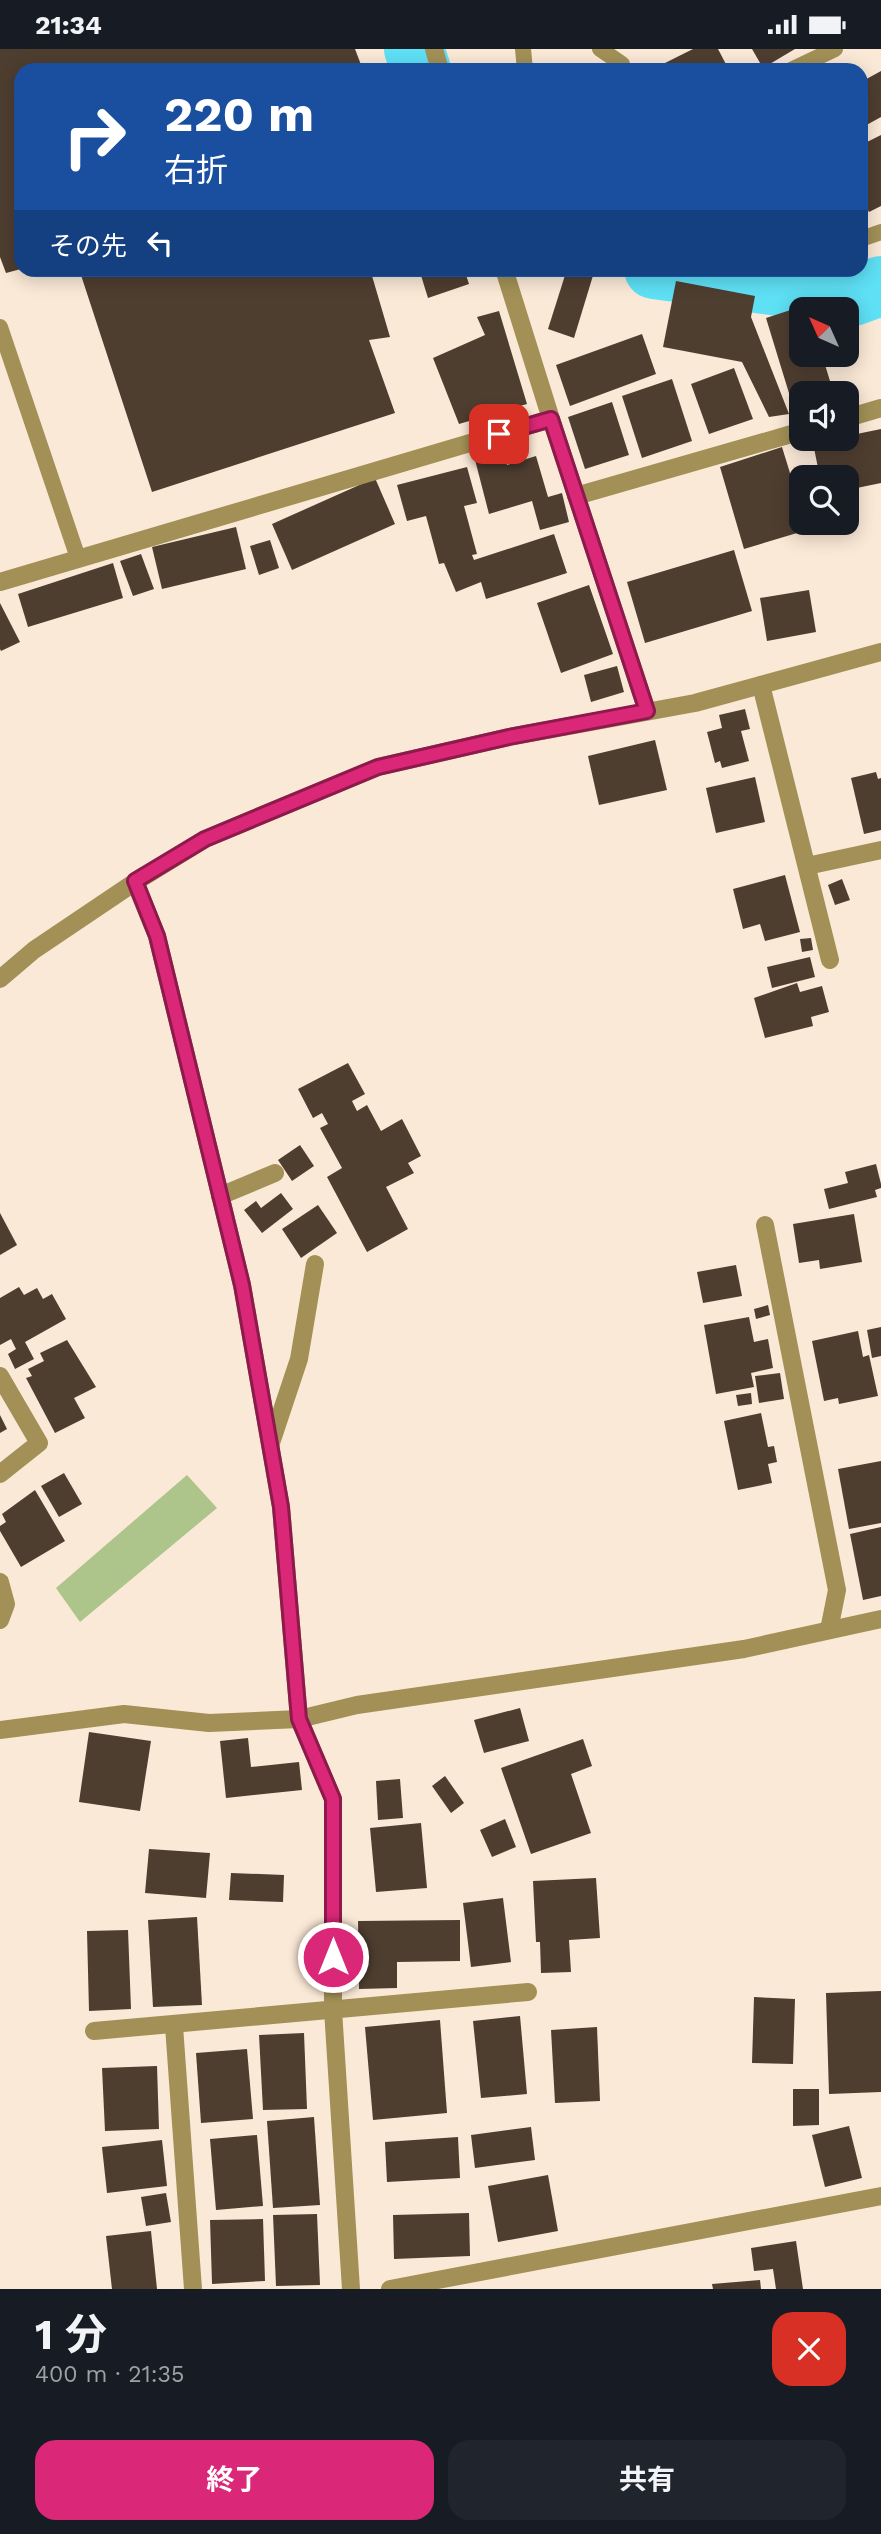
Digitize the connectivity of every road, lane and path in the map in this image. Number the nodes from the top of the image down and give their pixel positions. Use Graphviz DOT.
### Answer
graph roads {
  1 [pos="600,49"];
  2 [pos="835,49"];
  3 [pos="621,63"];
  4 [pos="806,63"];
  5 [pos="507,277"];
  6 [pos="0,327"];
  7 [pos="881,408"];
  8 [pos="859,414"];
  9 [pos="551,419"];
  10 [pos="789,435"];
  11 [pos="576,496"];
  12 [pos="78,558"];
  13 [pos="0,582"];
  14 [pos="881,652"];
  15 [pos="761,685"];
  16 [pos="647,711"];
  17 [pos="881,850"];
  18 [pos="807,866"];
  19 [pos="135,881"];
  20 [pos="830,960"];
  21 [pos="0,979"];
  22 [pos="275,1173"];
  23 [pos="220,1196"];
  24 [pos="765,1224"];
  25 [pos="315,1264"];
  26 [pos="0,1376"];
  27 [pos="270,1445"];
  28 [pos="0,1474"];
  29 [pos="0,1582"];
  30 [pos="881,1619"];
  31 [pos="0,1620"];
  32 [pos="829,1630"];
  33 [pos="299,1719"];
  34 [pos="0,1730"];
  35 [pos="528,1992"];
  36 [pos="334,2010"];
  37 [pos="174,2026"];
  38 [pos="94,2031"];
  39 [pos="881,2196"];
  40 [pos="193,2289"];
  41 [pos="351,2289"];
  42 [pos="390,2289"];
  1 -- 3 [label="lane"];
  2 -- 4 [label="lane"];
  5 -- 9 [label="street"];
  6 -- 12 [label="lane"];
  7 -- 8 [label="street"];
  9 -- 11 [label="street"];
  9 -- 12 [label="street"];
  10 -- 11 [label="street"];
  11 -- 16 [label="street"];
  12 -- 13 [label="street"];
  14 -- 15 [label="street"];
  15 -- 16 [label="street"];
  15 -- 18 [label="street"];
  16 -- 19 [label="street"];
  17 -- 18 [label="street"];
  18 -- 20 [label="street"];
  19 -- 21 [label="street"];
  19 -- 23 [label="street"];
  22 -- 23 [label="street"];
  23 -- 27 [label="street"];
  24 -- 32 [label="street"];
  25 -- 27 [label="street"];
  26 -- 28 [label="street"];
  27 -- 33 [label="street"];
  29 -- 31 [label="street"];
  30 -- 32 [label="street"];
  32 -- 33 [label="street"];
  33 -- 34 [label="street"];
  33 -- 36 [label="street"];
  35 -- 36 [label="street"];
  36 -- 37 [label="street"];
  36 -- 41 [label="street"];
  37 -- 38 [label="street"];
  37 -- 40 [label="street"];
  39 -- 42 [label="street"];
}
